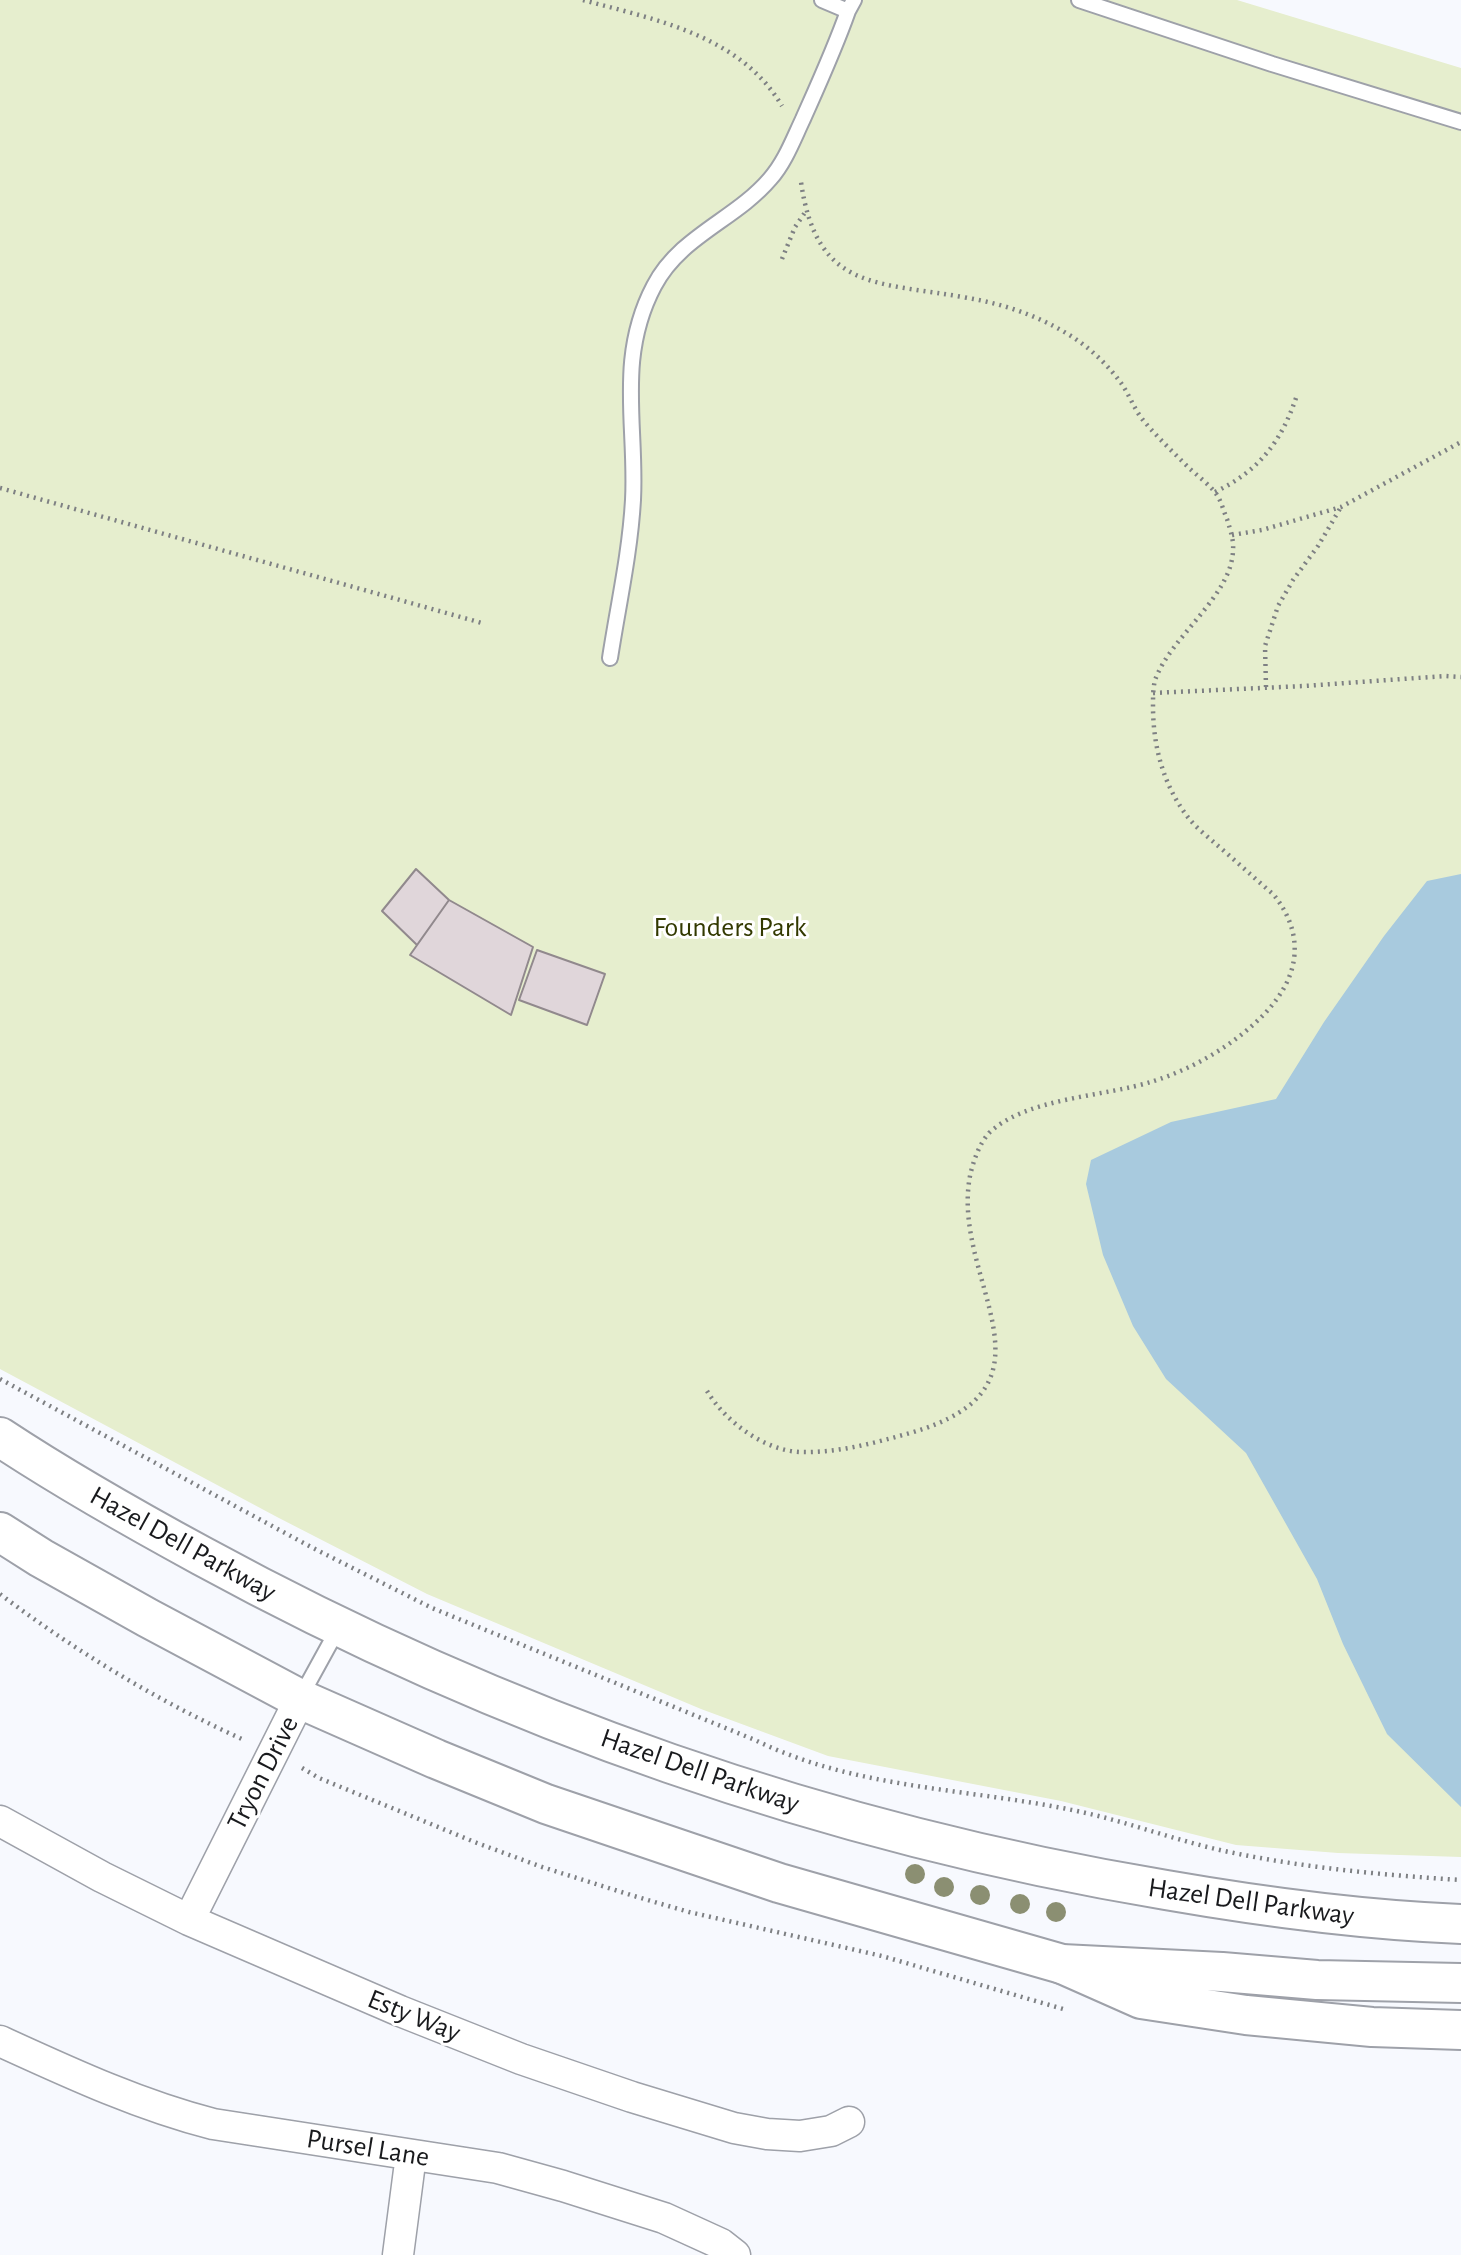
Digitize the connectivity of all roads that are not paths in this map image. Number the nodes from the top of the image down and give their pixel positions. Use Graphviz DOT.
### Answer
graph roads {
  1 [pos="822,0"];
  2 [pos="1079,0"];
  3 [pos="851,6"];
  4 [pos="1461,122"];
  5 [pos="610,658"];
  6 [pos="0,1437"];
  7 [pos="0,1532"];
  8 [pos="339,1627"];
  9 [pos="300,1699"];
  10 [pos="0,1821"];
  11 [pos="189,1920"];
  12 [pos="1461,1924"];
  13 [pos="1062,1964"];
  14 [pos="1461,1983"];
  15 [pos="1461,2031"];
  16 [pos="0,2041"];
  17 [pos="849,2122"];
  18 [pos="411,2155"];
  19 [pos="398,2255"];
  20 [pos="735,2255"];
  1 -- 3 [label="lane"];
  2 -- 4 [label="lane"];
  3 -- 5 [label="lane"];
  6 -- 8 [label="main road, Hazel Dell Parkway"];
  7 -- 9 [label="main road"];
  8 -- 9 [label="lane, Tryon Drive"];
  8 -- 12 [label="main road, Hazel Dell Parkway"];
  9 -- 11 [label="street, Tryon Drive"];
  9 -- 13 [label="main road"];
  10 -- 11 [label="street, Esty Way"];
  11 -- 17 [label="street, Esty Way"];
  13 -- 14 [label="main road"];
  13 -- 15 [label="main road"];
  16 -- 18 [label="street, Pursel Lane"];
  18 -- 19 [label="street"];
  18 -- 20 [label="street, Pursel Lane"];
}
